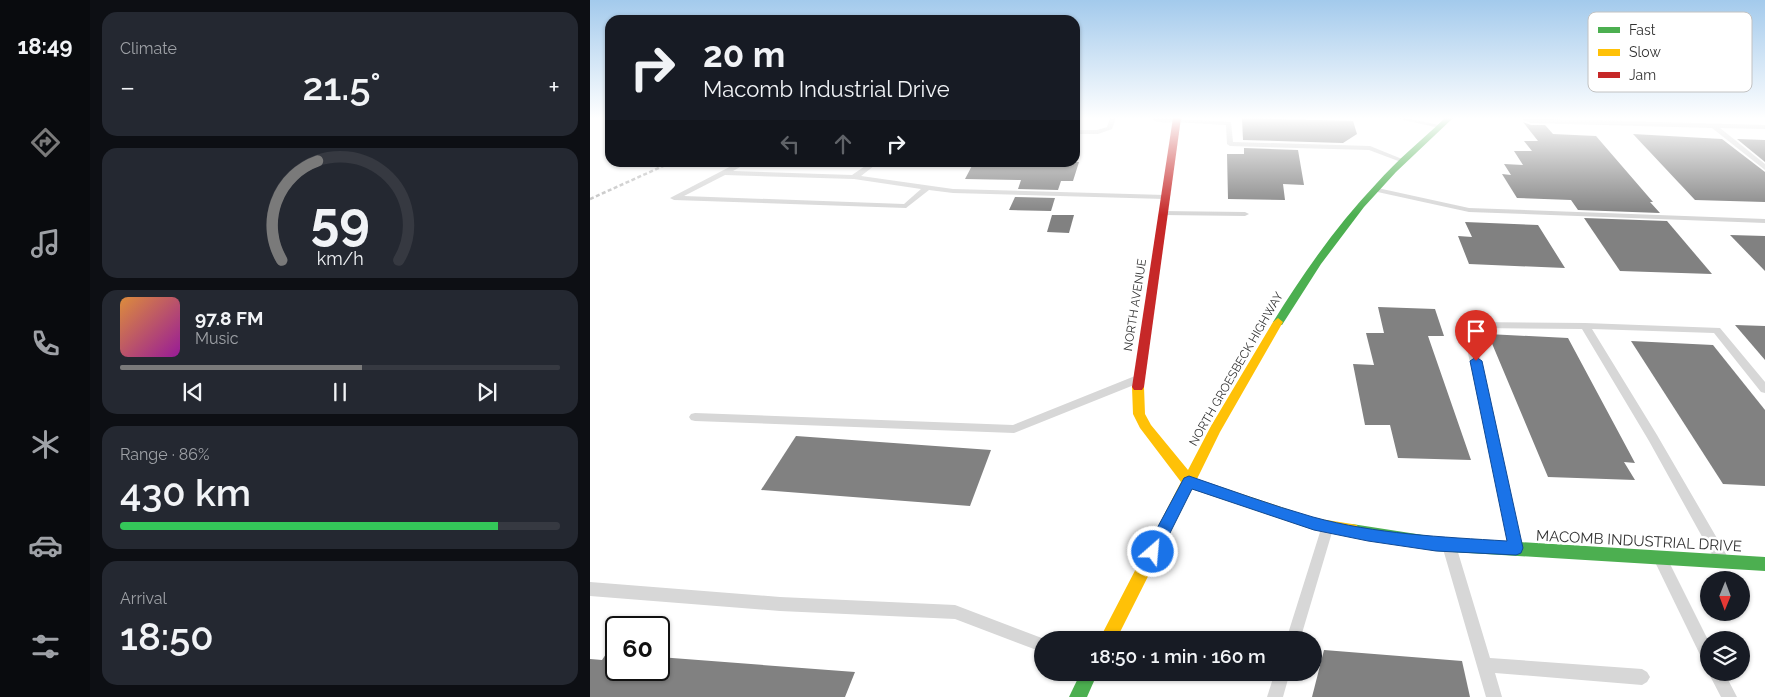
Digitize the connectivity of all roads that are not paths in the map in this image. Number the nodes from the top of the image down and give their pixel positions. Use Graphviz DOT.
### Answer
graph roads {
  1 [pos="1172,151"];
  2 [pos="1376,151"];
  3 [pos="1413,151"];
  4 [pos="1744,151"];
  5 [pos="1402,161"];
  6 [pos="736,167"];
  7 [pos="869,167"];
  8 [pos="1765,168"];
  9 [pos="724,173"];
  10 [pos="854,177"];
  11 [pos="928,187"];
  12 [pos="1376,189"];
  13 [pos="1165,197"];
  14 [pos="1163,213"];
  15 [pos="1244,214"];
  16 [pos="1765,220"];
  17 [pos="1585,326"];
  18 [pos="1138,379"];
  19 [pos="1765,388"];
  20 [pos="695,416"];
  21 [pos="1189,482"];
  22 [pos="1327,526"];
  23 [pos="1449,544"];
  24 [pos="1516,548"];
  25 [pos="1659,557"];
  26 [pos="1723,561"];
  27 [pos="1765,564"];
  28 [pos="590,589"];
  29 [pos="1112,631"];
  30 [pos="1296,631"];
  31 [pos="1700,640"];
  32 [pos="1034,642"];
  33 [pos="1484,665"];
  34 [pos="1642,677"];
  35 [pos="1086,681"];
  36 [pos="1280,681"];
  37 [pos="1721,681"];
  38 [pos="1078,697"];
  39 [pos="1275,697"];
  40 [pos="1494,697"];
  41 [pos="1729,697"];
  1 -- 13 [label="main road, NORTH AVENUE"];
  2 -- 5 [label="lane"];
  3 -- 5 [label="main road, NORTH GROESBECK HIGHWAY"];
  4 -- 8 [label="lane"];
  5 -- 12 [label="main road, NORTH GROESBECK HIGHWAY"];
  6 -- 9 [label="lane"];
  7 -- 10 [label="lane"];
  9 -- 10 [label="lane"];
  9 -- 11 [label="lane"];
  10 -- 11 [label="lane"];
  11 -- 13 [label="lane"];
  12 -- 16 [label="lane"];
  12 -- 21 [label="main road, NORTH GROESBECK HIGHWAY"];
  13 -- 14 [label="main road, NORTH AVENUE"];
  14 -- 15 [label="lane"];
  14 -- 18 [label="main road, NORTH AVENUE"];
  17 -- 19 [label="lane"];
  17 -- 24 [label="lane"];
  17 -- 26 [label="lane"];
  18 -- 20 [label="lane"];
  18 -- 21 [label="main road, NORTH AVENUE"];
  21 -- 22 [label="main road, MACOMB INDUSTRIAL DRIVE"];
  21 -- 29 [label="main road, NORTH GROESBECK HIGHWAY"];
  22 -- 23 [label="main road, MACOMB INDUSTRIAL DRIVE"];
  22 -- 30 [label="lane"];
  23 -- 24 [label="main road, MACOMB INDUSTRIAL DRIVE"];
  23 -- 33 [label="lane"];
  24 -- 25 [label="main road, MACOMB INDUSTRIAL DRIVE"];
  25 -- 26 [label="main road, MACOMB INDUSTRIAL DRIVE"];
  25 -- 31 [label="lane"];
  26 -- 27 [label="main road, MACOMB INDUSTRIAL DRIVE"];
  28 -- 32 [label="lane"];
  33 -- 34 [label="lane"];
  33 -- 40 [label="lane"];
  35 -- 38 [label="main road"];
  36 -- 39 [label="lane"];
  37 -- 41 [label="lane"];
}
